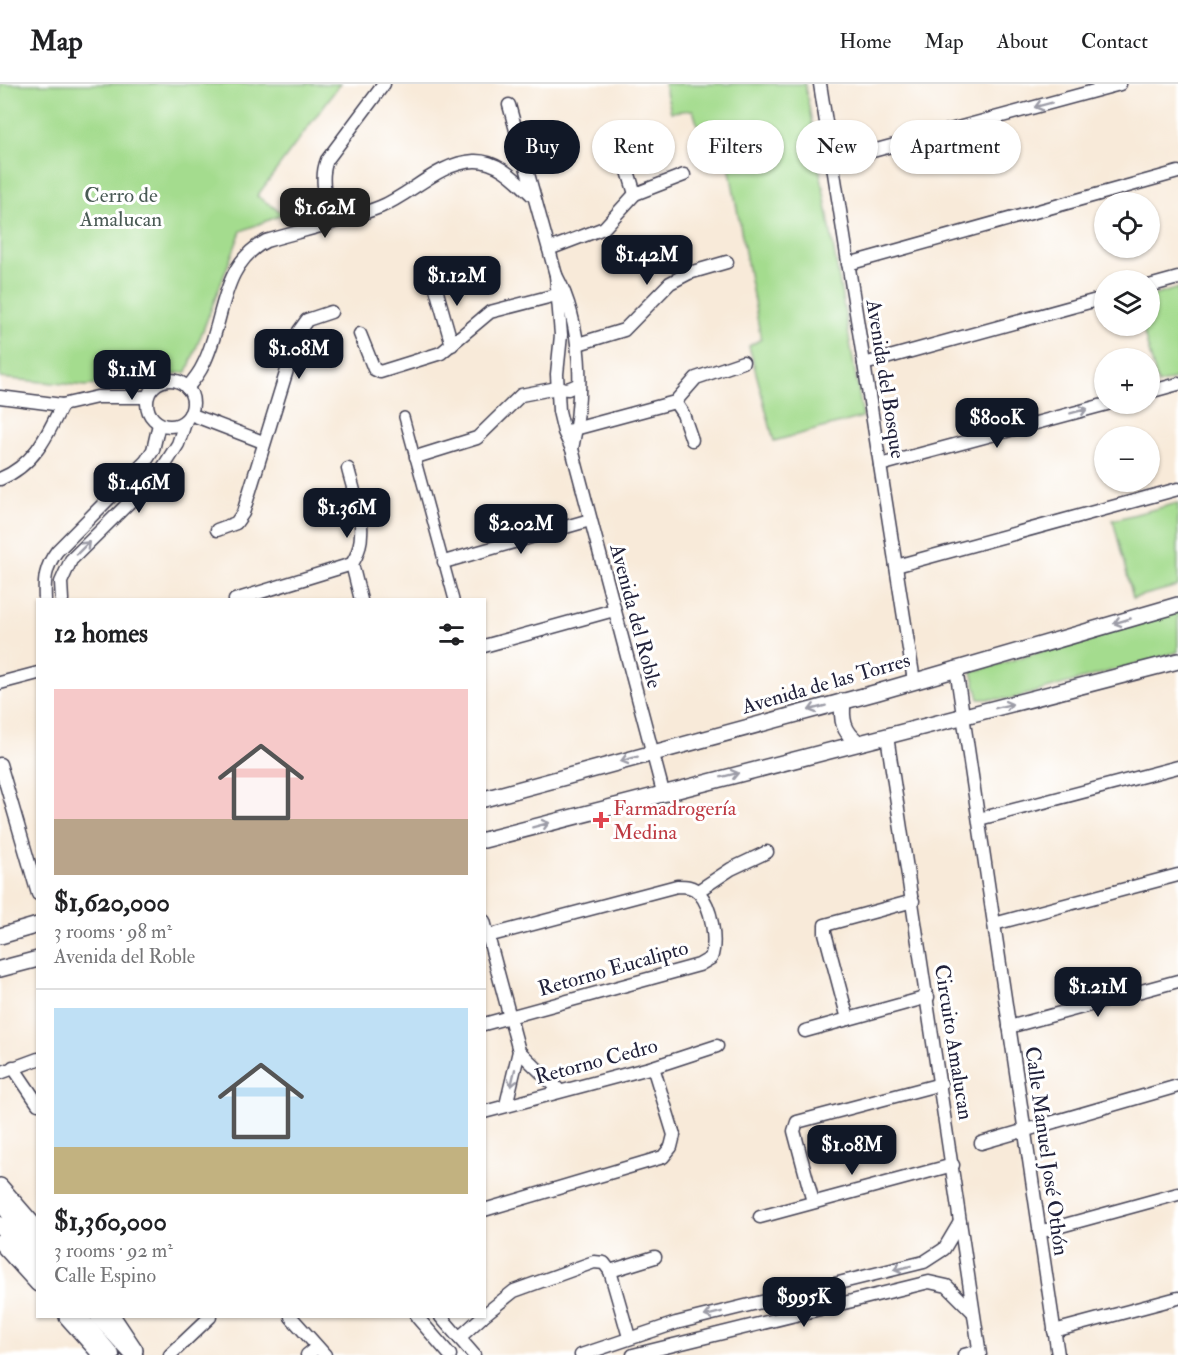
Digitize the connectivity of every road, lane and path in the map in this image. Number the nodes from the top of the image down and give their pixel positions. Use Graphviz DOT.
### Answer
graph roads {
  1 [pos="384,84"];
  2 [pos="820,84"];
  3 [pos="1120,84"];
  4 [pos="509,105"];
  5 [pos="826,120"];
  6 [pos="878,150"];
  7 [pos="1178,172"];
  8 [pos="629,174"];
  9 [pos="834,174"];
  10 [pos="684,175"];
  11 [pos="635,194"];
  12 [pos="532,195"];
  13 [pos="331,222"];
  14 [pos="549,249"];
  15 [pos="727,262"];
  16 [pos="848,264"];
  17 [pos="433,278"];
  18 [pos="1178,278"];
  19 [pos="1160,283"];
  20 [pos="561,294"];
  21 [pos="1094,301"];
  22 [pos="332,312"];
  23 [pos="360,334"];
  24 [pos="578,344"];
  25 [pos="452,345"];
  26 [pos="743,362"];
  27 [pos="864,364"];
  28 [pos="557,374"];
  29 [pos="578,379"];
  30 [pos="1178,384"];
  31 [pos="187,388"];
  32 [pos="557,388"];
  33 [pos="1160,389"];
  34 [pos="0,397"];
  35 [pos="147,397"];
  36 [pos="675,402"];
  37 [pos="62,405"];
  38 [pos="1094,407"];
  39 [pos="188,417"];
  40 [pos="404,417"];
  41 [pos="159,424"];
  42 [pos="570,430"];
  43 [pos="692,440"];
  44 [pos="263,442"];
  45 [pos="416,457"];
  46 [pos="880,465"];
  47 [pos="348,469"];
  48 [pos="0,479"];
  49 [pos="1178,489"];
  50 [pos="590,520"];
  51 [pos="217,530"];
  52 [pos="444,562"];
  53 [pos="352,564"];
  54 [pos="896,566"];
  55 [pos="45,598"];
  56 [pos="62,598"];
  57 [pos="242,598"];
  58 [pos="360,598"];
  59 [pos="453,598"];
  60 [pos="1178,605"];
  61 [pos="614,610"];
  62 [pos="486,645"];
  63 [pos="1178,661"];
  64 [pos="956,668"];
  65 [pos="36,674"];
  66 [pos="914,681"];
  67 [pos="0,683"];
  68 [pos="843,701"];
  69 [pos="963,717"];
  70 [pos="887,736"];
  71 [pos="858,743"];
  72 [pos="652,753"];
  73 [pos="0,764"];
  74 [pos="1178,767"];
  75 [pos="663,792"];
  76 [pos="486,798"];
  77 [pos="979,819"];
  78 [pos="486,839"];
  79 [pos="767,852"];
  80 [pos="1178,875"];
  81 [pos="36,887"];
  82 [pos="698,891"];
  83 [pos="913,901"];
  84 [pos="994,924"];
  85 [pos="36,926"];
  86 [pos="0,936"];
  87 [pos="487,936"];
  88 [pos="36,960"];
  89 [pos="0,969"];
  90 [pos="1178,981"];
  91 [pos="928,997"];
  92 [pos="511,1016"];
  93 [pos="848,1020"];
  94 [pos="486,1023"];
  95 [pos="1009,1027"];
  96 [pos="805,1031"];
  97 [pos="717,1046"];
  98 [pos="519,1051"];
  99 [pos="36,1060"];
  100 [pos="13,1067"];
  101 [pos="653,1067"];
  102 [pos="0,1072"];
  103 [pos="941,1084"];
  104 [pos="1178,1086"];
  105 [pos="559,1090"];
  106 [pos="36,1101"];
  107 [pos="506,1105"];
  108 [pos="486,1111"];
  109 [pos="1024,1130"];
  110 [pos="981,1143"];
  111 [pos="953,1165"];
  112 [pos="0,1186"];
  113 [pos="1178,1194"];
  114 [pos="0,1202"];
  115 [pos="813,1202"];
  116 [pos="486,1209"];
  117 [pos="760,1217"];
  118 [pos="960,1221"];
  119 [pos="0,1225"];
  120 [pos="36,1228"];
  121 [pos="1040,1232"];
  122 [pos="0,1242"];
  123 [pos="36,1244"];
  124 [pos="656,1257"];
  125 [pos="924,1262"];
  126 [pos="36,1267"];
  127 [pos="610,1271"];
  128 [pos="36,1282"];
  129 [pos="929,1282"];
  130 [pos="1178,1298"];
  131 [pos="486,1313"];
  132 [pos="973,1313"];
  133 [pos="68,1318"];
  134 [pos="80,1318"];
  135 [pos="99,1318"];
  136 [pos="114,1318"];
  137 [pos="209,1318"];
  138 [pos="292,1318"];
  139 [pos="418,1318"];
  140 [pos="442,1318"];
  141 [pos="481,1318"];
  142 [pos="1054,1331"];
  143 [pos="629,1337"];
  144 [pos="459,1338"];
  145 [pos="110,1350"];
  146 [pos="316,1352"];
  147 [pos="980,1353"];
  148 [pos="136,1355"];
  149 [pos="170,1355"];
  150 [pos="450,1355"];
  151 [pos="474,1355"];
  152 [pos="581,1355"];
  153 [pos="633,1355"];
  154 [pos="964,1355"];
  155 [pos="1058,1355"];
  1 -- 13 [label="street"];
  2 -- 5 [label="street, Avenida del Bosque"];
  3 -- 6 [label="street, one-way"];
  4 -- 12 [label="street"];
  7 -- 16 [label="street"];
  8 -- 11 [label="street"];
  9 -- 16 [label="street, Avenida del Bosque"];
  10 -- 11 [label="street"];
  11 -- 14 [label="street"];
  12 -- 13 [label="street, Avenida del Roble"];
  12 -- 14 [label="street, Avenida del Roble"];
  13 -- 31 [label="street, Avenida del Roble"];
  14 -- 20 [label="street, Avenida del Roble"];
  15 -- 24 [label="street"];
  16 -- 27 [label="street, Avenida del Bosque"];
  17 -- 25 [label="street"];
  18 -- 19 [label="street"];
  20 -- 24 [label="street, Avenida del Roble"];
  20 -- 25 [label="street"];
  20 -- 28 [label="street, Avenida del Roble"];
  21 -- 27 [label="street"];
  22 -- 44 [label="street"];
  23 -- 25 [label="street"];
  24 -- 29 [label="street, Avenida del Roble"];
  26 -- 36 [label="street"];
  27 -- 46 [label="street, Avenida del Bosque"];
  28 -- 29 [label="street"];
  28 -- 32 [label="street, Avenida del Roble"];
  29 -- 32 [label="street"];
  29 -- 42 [label="street, Avenida del Roble"];
  30 -- 33 [label="street"];
  31 -- 35 [label="street"];
  31 -- 39 [label="street"];
  32 -- 42 [label="street, Avenida del Roble"];
  32 -- 45 [label="street"];
  34 -- 37 [label="street"];
  35 -- 37 [label="street"];
  35 -- 41 [label="street"];
  36 -- 42 [label="street"];
  36 -- 43 [label="street"];
  37 -- 48 [label="street"];
  46 -- 38 [label="street, one-way"];
  39 -- 41 [label="street"];
  39 -- 44 [label="street"];
  56 -- 39 [label="street, one-way"];
  40 -- 45 [label="street"];
  41 -- 55 [label="street"];
  42 -- 50 [label="street, Avenida del Roble"];
  44 -- 51 [label="street"];
  45 -- 52 [label="street"];
  46 -- 54 [label="street, Avenida del Bosque"];
  47 -- 53 [label="street"];
  49 -- 54 [label="street"];
  50 -- 52 [label="street"];
  50 -- 61 [label="street, Avenida del Roble"];
  52 -- 59 [label="street"];
  53 -- 57 [label="street"];
  53 -- 58 [label="street"];
  54 -- 66 [label="street, Avenida del Bosque"];
  60 -- 64 [label="street, Avenida de las Torres, one-way"];
  61 -- 62 [label="street"];
  61 -- 72 [label="street, Avenida del Roble"];
  69 -- 63 [label="street, one-way"];
  64 -- 66 [label="street, Avenida de las Torres"];
  64 -- 69 [label="street, Calle Manuel José Othón"];
  65 -- 67 [label="street"];
  66 -- 68 [label="street, Avenida de las Torres"];
  68 -- 71 [label="street"];
  68 -- 72 [label="street, Avenida de las Torres, one-way"];
  69 -- 70 [label="street"];
  69 -- 77 [label="street, Calle Manuel José Othón"];
  70 -- 71 [label="street"];
  70 -- 83 [label="street, Circuito Amalucan"];
  75 -- 71 [label="street, one-way"];
  72 -- 75 [label="street, Avenida del Roble"];
  72 -- 76 [label="street, Avenida de las Torres, one-way"];
  73 -- 81 [label="street"];
  74 -- 77 [label="street"];
  78 -- 75 [label="street, one-way"];
  77 -- 84 [label="street, Calle Manuel José Othón"];
  79 -- 82 [label="street"];
  80 -- 84 [label="street"];
  82 -- 87 [label="street"];
  82 -- 92 [label="street, Retorno Eucalipto"];
  83 -- 91 [label="street, Circuito Amalucan"];
  83 -- 93 [label="street"];
  84 -- 95 [label="street, Calle Manuel José Othón"];
  85 -- 86 [label="street"];
  87 -- 92 [label="street"];
  88 -- 89 [label="street"];
  90 -- 95 [label="street"];
  91 -- 93 [label="street"];
  91 -- 103 [label="street, Circuito Amalucan"];
  92 -- 94 [label="street, Retorno Eucalipto"];
  92 -- 98 [label="street"];
  93 -- 96 [label="street"];
  95 -- 109 [label="street, Calle Manuel José Othón"];
  97 -- 101 [label="street, Retorno Cedro"];
  98 -- 105 [label="street"];
  98 -- 107 [label="street, one-way"];
  99 -- 100 [label="street"];
  100 -- 102 [label="street"];
  100 -- 106 [label="street"];
  101 -- 105 [label="street, Retorno Cedro"];
  101 -- 116 [label="street"];
  103 -- 111 [label="street, Circuito Amalucan"];
  103 -- 115 [label="street"];
  104 -- 109 [label="street"];
  105 -- 107 [label="street, Retorno Cedro"];
  107 -- 108 [label="street, Retorno Cedro"];
  109 -- 110 [label="street"];
  109 -- 121 [label="street, Calle Manuel José Othón"];
  111 -- 115 [label="street"];
  111 -- 118 [label="street, Circuito Amalucan"];
  112 -- 120 [label="street"];
  113 -- 121 [label="street"];
  114 -- 123 [label="main road"];
  115 -- 117 [label="street"];
  118 -- 125 [label="street"];
  118 -- 132 [label="street, Circuito Amalucan"];
  119 -- 126 [label="main road"];
  121 -- 142 [label="street, Calle Manuel José Othón"];
  122 -- 128 [label="street"];
  124 -- 127 [label="street"];
  125 -- 129 [label="street"];
  125 -- 143 [label="street, one-way"];
  127 -- 131 [label="street"];
  127 -- 143 [label="street"];
  129 -- 132 [label="street"];
  129 -- 153 [label="street"];
  130 -- 142 [label="street"];
  132 -- 147 [label="street, Circuito Amalucan"];
  133 -- 145 [label="street"];
  134 -- 145 [label="main road"];
  135 -- 145 [label="main road"];
  136 -- 148 [label="street"];
  137 -- 149 [label="street"];
  138 -- 146 [label="street"];
  139 -- 150 [label="street"];
  140 -- 144 [label="street"];
  141 -- 144 [label="street"];
  142 -- 155 [label="street, Calle Manuel José Othón"];
  143 -- 152 [label="street"];
  144 -- 151 [label="street"];
  145 -- 148 [label="main road"];
  147 -- 154 [label="street"];
}
